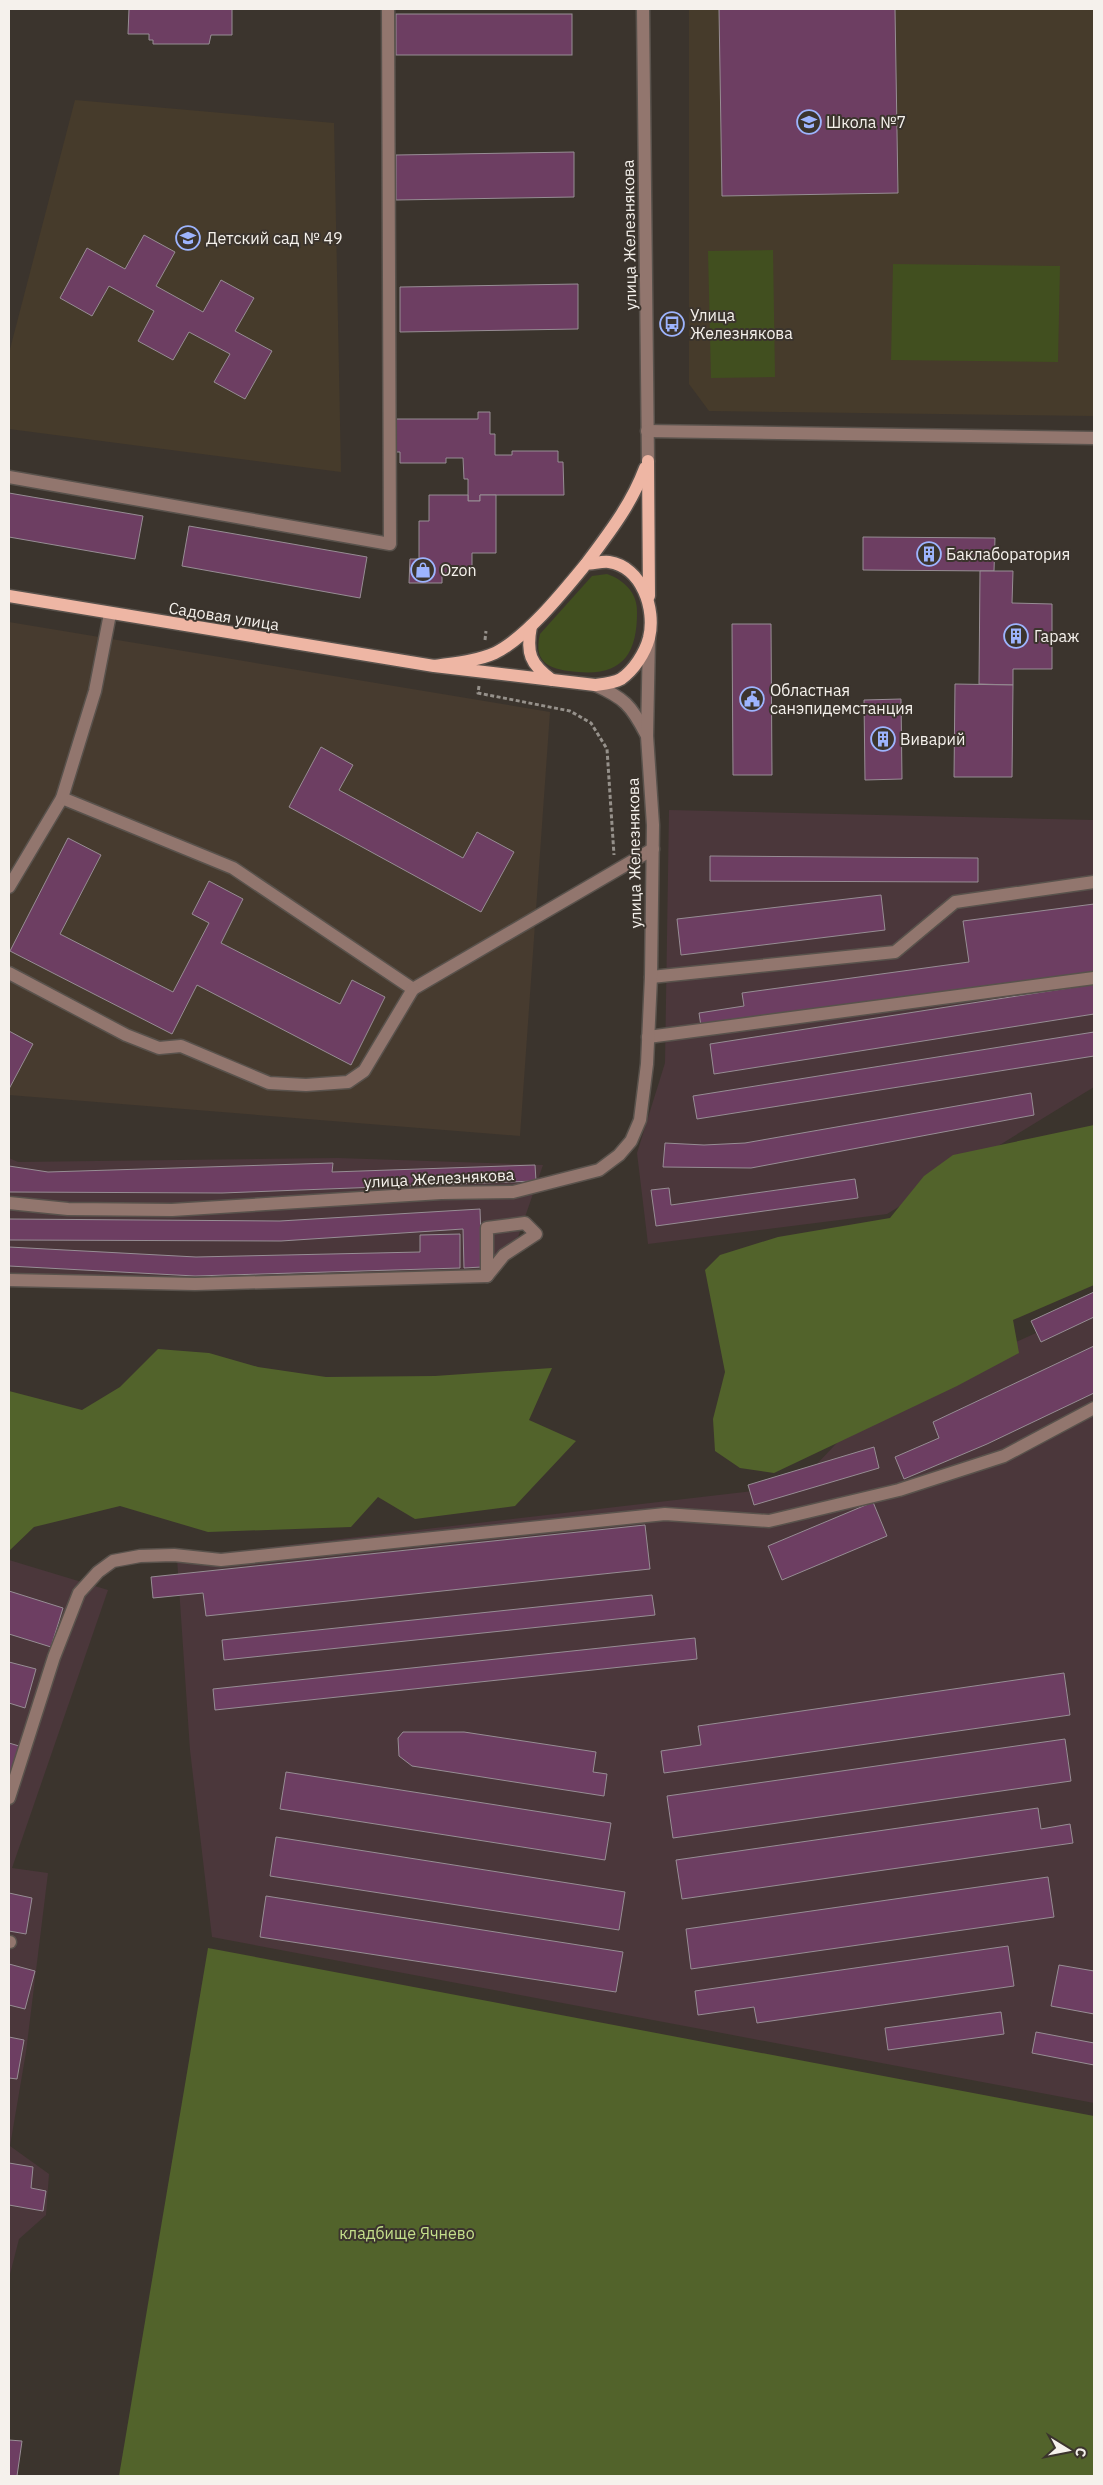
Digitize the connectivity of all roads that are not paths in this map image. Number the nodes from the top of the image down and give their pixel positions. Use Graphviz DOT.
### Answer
graph roads {
  1 [pos="388,9"];
  2 [pos="643,9"];
  3 [pos="647,431"];
  4 [pos="1094,438"];
  5 [pos="648,461"];
  6 [pos="9,477"];
  7 [pos="586,564"];
  8 [pos="9,596"];
  9 [pos="649,604"];
  10 [pos="110,614"];
  11 [pos="531,626"];
  12 [pos="649,638"];
  13 [pos="434,666"];
  14 [pos="554,681"];
  15 [pos="595,686"];
  16 [pos="647,736"];
  17 [pos="62,798"];
  18 [pos="653,849"];
  19 [pos="1094,882"];
  20 [pos="9,886"];
  21 [pos="9,973"];
  22 [pos="651,977"];
  23 [pos="1094,978"];
  24 [pos="413,989"];
  25 [pos="648,1037"];
  26 [pos="9,1204"];
  27 [pos="487,1276"];
  28 [pos="9,1280"];
  29 [pos="1094,1408"];
  30 [pos="9,1798"];
  1 -- 6 [label="street"];
  2 -- 3 [label="street, улица Железнякова"];
  3 -- 4 [label="street"];
  3 -- 5 [label="street, улица Железнякова"];
  5 -- 7 [label="main road, улица Железнякова"];
  5 -- 9 [label="main road, улица Железнякова"];
  7 -- 9 [label="main road"];
  7 -- 11 [label="main road"];
  8 -- 10 [label="main road, Садовая улица"];
  9 -- 12 [label="main road"];
  10 -- 13 [label="main road, Садовая улица"];
  10 -- 17 [label="street"];
  11 -- 13 [label="main road"];
  11 -- 14 [label="main road"];
  12 -- 15 [label="main road"];
  12 -- 16 [label="street, улица Железнякова"];
  13 -- 14 [label="main road, Садовая улица"];
  14 -- 15 [label="main road"];
  15 -- 16 [label="street, улица Железнякова"];
  16 -- 18 [label="street, улица Железнякова"];
  17 -- 20 [label="street"];
  17 -- 24 [label="street"];
  18 -- 22 [label="street, улица Железнякова"];
  18 -- 24 [label="street"];
  19 -- 22 [label="street"];
  21 -- 24 [label="street"];
  22 -- 25 [label="street, улица Железнякова"];
  23 -- 25 [label="street"];
  25 -- 26 [label="street, улица Железнякова"];
  27 -- 27 [label="street"];
  27 -- 28 [label="street"];
  29 -- 30 [label="street"];
}
